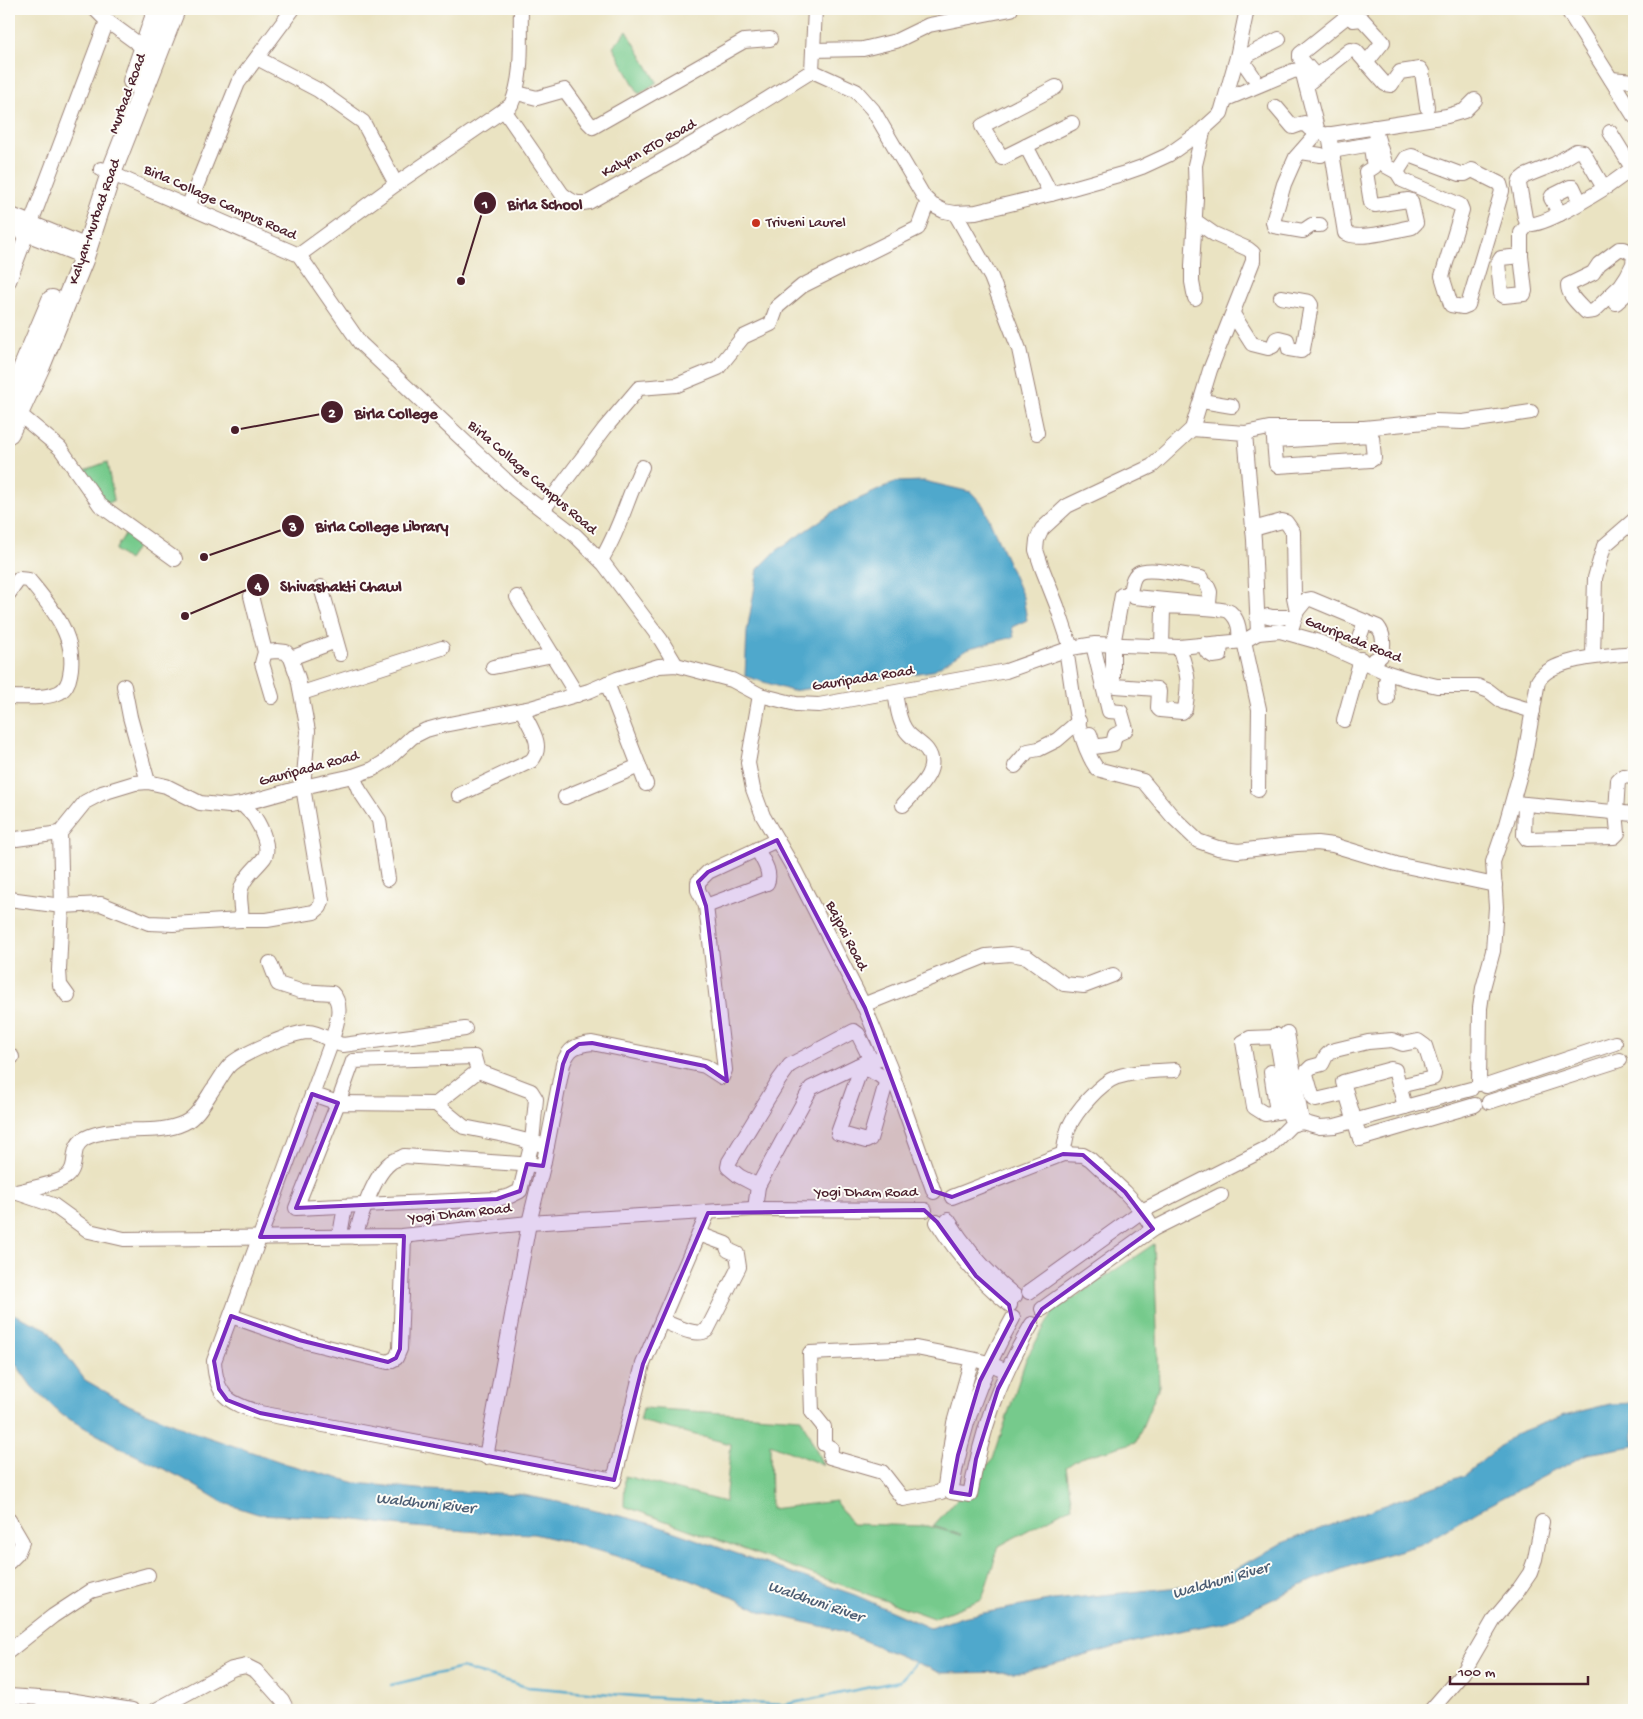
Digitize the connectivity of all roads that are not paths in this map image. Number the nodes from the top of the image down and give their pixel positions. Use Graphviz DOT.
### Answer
graph roads {
  1 [pos="95,9"];
  2 [pos="158,9"];
  3 [pos="175,9"];
  4 [pos="293,9"];
  5 [pos="521,9"];
  6 [pos="815,9"];
  7 [pos="1011,9"];
  8 [pos="1247,9"];
  9 [pos="1567,9"];
  10 [pos="107,21"];
  11 [pos="770,39"];
  12 [pos="1279,39"];
  13 [pos="144,48"];
  14 [pos="813,50"];
  15 [pos="257,58"];
  16 [pos="1240,60"];
  17 [pos="1366,62"];
  18 [pos="812,71"];
  19 [pos="1253,76"];
  20 [pos="1611,79"];
  21 [pos="1311,81"];
  22 [pos="1634,81"];
  23 [pos="1056,87"];
  24 [pos="517,93"];
  25 [pos="1226,99"];
  26 [pos="1474,100"];
  27 [pos="1276,107"];
  28 [pos="1427,107"];
  29 [pos="504,110"];
  30 [pos="1634,116"];
  31 [pos="1072,123"];
  32 [pos="1204,128"];
  33 [pos="1371,128"];
  34 [pos="1610,132"];
  35 [pos="1324,133"];
  36 [pos="1371,144"];
  37 [pos="1026,146"];
  38 [pos="1301,152"];
  39 [pos="1326,153"];
  40 [pos="1634,169"];
  41 [pos="106,171"];
  42 [pos="1397,172"];
  43 [pos="396,184"];
  44 [pos="1604,188"];
  45 [pos="1052,194"];
  46 [pos="928,201"];
  47 [pos="1580,202"];
  48 [pos="188,207"];
  49 [pos="955,213"];
  50 [pos="9,214"];
  51 [pos="1560,214"];
  52 [pos="1194,220"];
  53 [pos="1528,224"];
  54 [pos="1320,226"];
  55 [pos="9,227"];
  56 [pos="30,228"];
  57 [pos="80,249"];
  58 [pos="1634,254"];
  59 [pos="299,255"];
  60 [pos="1521,256"];
  61 [pos="9,281"];
  62 [pos="1634,286"];
  63 [pos="1281,297"];
  64 [pos="1195,298"];
  65 [pos="1616,303"];
  66 [pos="1233,314"];
  67 [pos="1202,400"];
  68 [pos="1232,406"];
  69 [pos="12,408"];
  70 [pos="1531,412"];
  71 [pos="1192,429"];
  72 [pos="9,433"];
  73 [pos="1036,433"];
  74 [pos="1245,433"];
  75 [pos="1274,435"];
  76 [pos="642,467"];
  77 [pos="543,510"];
  78 [pos="1634,520"];
  79 [pos="1253,529"];
  80 [pos="175,559"];
  81 [pos="601,560"];
  82 [pos="320,587"];
  83 [pos="9,593"];
  84 [pos="1130,594"];
  85 [pos="251,596"];
  86 [pos="518,597"];
  87 [pos="1296,614"];
  88 [pos="1268,616"];
  89 [pos="1365,622"];
  90 [pos="1258,633"];
  91 [pos="1290,633"];
  92 [pos="1241,641"];
  93 [pos="1358,641"];
  94 [pos="1093,645"];
  95 [pos="1113,645"];
  96 [pos="1162,646"];
  97 [pos="1179,647"];
  98 [pos="442,648"];
  99 [pos="1068,649"];
  100 [pos="265,652"];
  101 [pos="1634,653"];
  102 [pos="553,655"];
  103 [pos="1593,657"];
  104 [pos="291,658"];
  105 [pos="1365,661"];
  106 [pos="676,666"];
  107 [pos="493,667"];
  108 [pos="1385,674"];
  109 [pos="607,683"];
  110 [pos="124,686"];
  111 [pos="895,692"];
  112 [pos="302,694"];
  113 [pos="577,694"];
  114 [pos="760,695"];
  115 [pos="9,697"];
  116 [pos="272,697"];
  117 [pos="1387,699"];
  118 [pos="522,710"];
  119 [pos="1533,711"];
  120 [pos="1082,719"];
  121 [pos="1344,720"];
  122 [pos="639,766"];
  123 [pos="1015,766"];
  124 [pos="353,776"];
  125 [pos="1634,777"];
  126 [pos="148,782"];
  127 [pos="646,784"];
  128 [pos="303,787"];
  129 [pos="1258,790"];
  130 [pos="459,795"];
  131 [pos="565,797"];
  132 [pos="1519,803"];
  133 [pos="242,804"];
  134 [pos="903,805"];
  135 [pos="1616,812"];
  136 [pos="1634,814"];
  137 [pos="60,832"];
  138 [pos="9,840"];
  139 [pos="777,840"];
  140 [pos="757,849"];
  141 [pos="388,879"];
  142 [pos="1495,885"];
  143 [pos="9,900"];
  144 [pos="62,906"];
  145 [pos="706,906"];
  146 [pos="241,920"];
  147 [pos="270,963"];
  148 [pos="1112,975"];
  149 [pos="68,996"];
  150 [pos="863,1005"];
  151 [pos="465,1029"];
  152 [pos="1276,1036"];
  153 [pos="332,1042"];
  154 [pos="1615,1043"];
  155 [pos="885,1057"];
  156 [pos="1620,1060"];
  157 [pos="862,1064"];
  158 [pos="1175,1070"];
  159 [pos="478,1071"];
  160 [pos="1289,1081"];
  161 [pos="1399,1086"];
  162 [pos="1479,1086"];
  163 [pos="314,1090"];
  164 [pos="1346,1093"];
  165 [pos="339,1099"];
  166 [pos="436,1104"];
  167 [pos="1482,1104"];
  168 [pos="1405,1107"];
  169 [pos="1283,1111"];
  170 [pos="1354,1120"];
  171 [pos="1297,1123"];
  172 [pos="532,1142"];
  173 [pos="547,1146"];
  174 [pos="1063,1154"];
  175 [pos="527,1164"];
  176 [pos="543,1166"];
  177 [pos="758,1186"];
  178 [pos="13,1191"];
  179 [pos="934,1192"];
  180 [pos="1221,1195"];
  181 [pos="952,1197"];
  182 [pos="364,1205"];
  183 [pos="345,1206"];
  184 [pos="755,1209"];
  185 [pos="925,1210"];
  186 [pos="1142,1211"];
  187 [pos="708,1212"];
  188 [pos="943,1221"];
  189 [pos="529,1223"];
  190 [pos="1153,1229"];
  191 [pos="698,1234"];
  192 [pos="340,1236"];
  193 [pos="404,1236"];
  194 [pos="260,1237"];
  195 [pos="355,1237"];
  196 [pos="1029,1292"];
  197 [pos="1012,1307"];
  198 [pos="1042,1309"];
  199 [pos="231,1316"];
  200 [pos="662,1321"];
  201 [pos="1032,1324"];
  202 [pos="972,1359"];
  203 [pos="988,1363"];
  204 [pos="1007,1371"];
  205 [pos="486,1456"];
  206 [pos="9,1520"];
  207 [pos="1542,1522"];
  208 [pos="9,1562"];
  209 [pos="148,1575"];
  210 [pos="9,1651"];
  211 [pos="9,1696"];
  212 [pos="132,1710"];
  213 [pos="156,1710"];
  214 [pos="284,1710"];
  215 [pos="1431,1710"];
  1 -- 10 [label="street"];
  2 -- 13 [label="highway, Murbad Road"];
  3 -- 41 [label="highway, Kalyan-Murbad Road"];
  4 -- 15 [label="street"];
  5 -- 24 [label="street"];
  6 -- 14 [label="street"];
  7 -- 14 [label="street"];
  8 -- 16 [label="street"];
  9 -- 20 [label="street"];
  10 -- 13 [label="street"];
  10 -- 56 [label="street"];
  11 -- 24 [label="street"];
  12 -- 16 [label="street"];
  13 -- 41 [label="highway, Murbad Road"];
  14 -- 18 [label="street"];
  15 -- 43 [label="street"];
  15 -- 48 [label="street"];
  16 -- 19 [label="street"];
  16 -- 25 [label="street"];
  17 -- 21 [label="street"];
  17 -- 21 [label="street"];
  17 -- 28 [label="street"];
  18 -- 29 [label="street, Kalyan RTO Road"];
  18 -- 46 [label="street"];
  20 -- 22 [label="street"];
  20 -- 30 [label="street"];
  21 -- 25 [label="street"];
  21 -- 35 [label="street"];
  23 -- 37 [label="street"];
  24 -- 29 [label="street, Birla Collage Campus Road"];
  25 -- 32 [label="street"];
  26 -- 33 [label="street"];
  27 -- 35 [label="street"];
  29 -- 43 [label="street, Birla Collage Campus Road"];
  31 -- 37 [label="street"];
  32 -- 45 [label="street"];
  32 -- 52 [label="street"];
  33 -- 35 [label="street"];
  33 -- 36 [label="street"];
  33 -- 42 [label="street"];
  34 -- 40 [label="street"];
  35 -- 38 [label="street"];
  35 -- 39 [label="street"];
  36 -- 39 [label="street"];
  36 -- 39 [label="street"];
  37 -- 45 [label="street"];
  38 -- 39 [label="street"];
  38 -- 54 [label="street"];
  40 -- 44 [label="street"];
  41 -- 48 [label="street, Birla Collage Campus Road"];
  41 -- 57 [label="highway, Kalyan-Murbad Road"];
  42 -- 42 [label="street"];
  43 -- 59 [label="street, Birla Collage Campus Road"];
  44 -- 47 [label="street"];
  44 -- 53 [label="street"];
  45 -- 49 [label="street"];
  46 -- 49 [label="street"];
  46 -- 77 [label="street"];
  47 -- 51 [label="street"];
  47 -- 51 [label="street"];
  48 -- 59 [label="street, Birla Collage Campus Road"];
  49 -- 73 [label="street"];
  50 -- 56 [label="street"];
  51 -- 53 [label="street"];
  52 -- 64 [label="street"];
  52 -- 66 [label="street"];
  53 -- 60 [label="street"];
  55 -- 56 [label="street"];
  56 -- 57 [label="street"];
  56 -- 61 [label="street"];
  57 -- 69 [label="highway, Kalyan-Murbad Road"];
  58 -- 58 [label="street"];
  59 -- 77 [label="street, Birla Collage Campus Road"];
  62 -- 65 [label="street"];
  63 -- 66 [label="street"];
  66 -- 67 [label="street"];
  67 -- 68 [label="street"];
  67 -- 71 [label="street"];
  69 -- 72 [label="highway, Kalyan-Murbad Road"];
  69 -- 80 [label="street"];
  70 -- 75 [label="street"];
  71 -- 74 [label="street"];
  71 -- 99 [label="street"];
  74 -- 75 [label="street"];
  74 -- 79 [label="street"];
  75 -- 75 [label="street"];
  76 -- 81 [label="street"];
  77 -- 81 [label="street, Birla Collage Campus Road"];
  78 -- 103 [label="street"];
  79 -- 87 [label="street"];
  79 -- 90 [label="street"];
  81 -- 106 [label="street, Birla Collage Campus Road"];
  82 -- 104 [label="street"];
  83 -- 115 [label="street"];
  84 -- 84 [label="street"];
  84 -- 95 [label="street"];
  85 -- 100 [label="street"];
  86 -- 102 [label="street"];
  87 -- 88 [label="street"];
  87 -- 89 [label="street"];
  87 -- 91 [label="street"];
  89 -- 93 [label="street"];
  89 -- 105 [label="street"];
  90 -- 91 [label="street, Gauripada Road"];
  90 -- 92 [label="street, Gauripada Road"];
  91 -- 105 [label="street, Gauripada Road"];
  92 -- 96 [label="street"];
  92 -- 97 [label="street, Gauripada Road"];
  92 -- 129 [label="street"];
  94 -- 95 [label="street, Gauripada Road"];
  94 -- 99 [label="street, Gauripada Road"];
  94 -- 120 [label="street"];
  95 -- 96 [label="street, Gauripada Road"];
  95 -- 97 [label="street"];
  96 -- 97 [label="street, Gauripada Road"];
  98 -- 112 [label="street"];
  99 -- 111 [label="street, Gauripada Road"];
  99 -- 120 [label="street"];
  100 -- 104 [label="street"];
  100 -- 116 [label="street"];
  101 -- 103 [label="street"];
  102 -- 107 [label="street"];
  102 -- 113 [label="street"];
  103 -- 119 [label="street"];
  104 -- 112 [label="street"];
  105 -- 108 [label="street, Gauripada Road"];
  105 -- 121 [label="street"];
  106 -- 109 [label="street, Gauripada Road"];
  106 -- 114 [label="street, Gauripada Road"];
  108 -- 117 [label="street"];
  108 -- 119 [label="street, Gauripada Road"];
  109 -- 113 [label="street, Gauripada Road"];
  109 -- 122 [label="street"];
  110 -- 126 [label="street"];
  111 -- 114 [label="street, Gauripada Road"];
  111 -- 134 [label="street"];
  112 -- 128 [label="street"];
  113 -- 118 [label="street, Gauripada Road"];
  114 -- 139 [label="street, Bajpai Road"];
  118 -- 124 [label="street, Gauripada Road"];
  118 -- 130 [label="street"];
  119 -- 132 [label="street"];
  120 -- 123 [label="street"];
  120 -- 142 [label="street"];
  122 -- 127 [label="street"];
  122 -- 131 [label="street"];
  124 -- 128 [label="street, Gauripada Road"];
  124 -- 141 [label="street"];
  125 -- 135 [label="street"];
  126 -- 133 [label="street, Gauripada Road"];
  126 -- 137 [label="street, Gauripada Road"];
  128 -- 133 [label="street, Gauripada Road"];
  128 -- 146 [label="street"];
  132 -- 135 [label="street"];
  132 -- 135 [label="street"];
  132 -- 142 [label="street"];
  133 -- 146 [label="street"];
  135 -- 136 [label="street"];
  137 -- 138 [label="street"];
  137 -- 144 [label="street"];
  139 -- 140 [label="street"];
  139 -- 150 [label="street, Bajpai Road"];
  140 -- 145 [label="street"];
  140 -- 145 [label="street"];
  142 -- 162 [label="street"];
  143 -- 144 [label="street"];
  144 -- 146 [label="street"];
  144 -- 149 [label="street"];
  145 -- 173 [label="street"];
  147 -- 153 [label="street"];
  148 -- 150 [label="street"];
  150 -- 155 [label="street, Bajpai Road"];
  151 -- 153 [label="street"];
  152 -- 160 [label="street"];
  152 -- 169 [label="street"];
  152 -- 169 [label="street"];
  153 -- 163 [label="street"];
  153 -- 178 [label="street"];
  154 -- 162 [label="street"];
  155 -- 157 [label="street"];
  155 -- 179 [label="street, Bajpai Road"];
  156 -- 167 [label="street"];
  157 -- 157 [label="street"];
  157 -- 177 [label="street"];
  157 -- 177 [label="street"];
  158 -- 174 [label="street"];
  159 -- 165 [label="street"];
  159 -- 166 [label="street"];
  159 -- 172 [label="street"];
  160 -- 169 [label="street"];
  160 -- 171 [label="street"];
  161 -- 164 [label="street"];
  161 -- 164 [label="street"];
  161 -- 168 [label="street"];
  162 -- 167 [label="street"];
  162 -- 167 [label="street"];
  162 -- 168 [label="street"];
  163 -- 165 [label="street"];
  163 -- 194 [label="street"];
  164 -- 170 [label="street"];
  165 -- 166 [label="street"];
  165 -- 183 [label="street"];
  166 -- 172 [label="street"];
  167 -- 170 [label="street"];
  168 -- 170 [label="street"];
  169 -- 171 [label="street"];
  170 -- 171 [label="street"];
  171 -- 186 [label="street"];
  172 -- 173 [label="street"];
  172 -- 175 [label="street"];
  173 -- 176 [label="street"];
  174 -- 181 [label="street"];
  174 -- 186 [label="street"];
  175 -- 176 [label="street"];
  175 -- 182 [label="street"];
  175 -- 182 [label="street"];
  176 -- 189 [label="street"];
  177 -- 184 [label="street"];
  178 -- 194 [label="street, Yogi Dham Road"];
  179 -- 181 [label="street"];
  179 -- 185 [label="street"];
  180 -- 190 [label="street"];
  181 -- 188 [label="street"];
  182 -- 183 [label="street"];
  182 -- 195 [label="street"];
  183 -- 192 [label="street"];
  184 -- 185 [label="street, Yogi Dham Road"];
  184 -- 187 [label="street, Yogi Dham Road"];
  185 -- 188 [label="street"];
  186 -- 190 [label="street"];
  186 -- 196 [label="street"];
  187 -- 189 [label="street, Yogi Dham Road"];
  187 -- 191 [label="street"];
  188 -- 197 [label="street"];
  189 -- 193 [label="street, Yogi Dham Road"];
  189 -- 205 [label="street"];
  190 -- 198 [label="street"];
  191 -- 200 [label="street"];
  191 -- 200 [label="street"];
  192 -- 194 [label="street, Yogi Dham Road"];
  192 -- 195 [label="street, Yogi Dham Road"];
  193 -- 195 [label="street, Yogi Dham Road"];
  193 -- 199 [label="street"];
  194 -- 199 [label="street"];
  196 -- 197 [label="street"];
  196 -- 198 [label="street"];
  197 -- 201 [label="street"];
  197 -- 203 [label="street"];
  198 -- 201 [label="street"];
  199 -- 205 [label="street"];
  200 -- 205 [label="street"];
  201 -- 204 [label="street"];
  202 -- 202 [label="street"];
  202 -- 203 [label="street"];
  203 -- 204 [label="street"];
  203 -- 204 [label="street"];
  206 -- 208 [label="street"];
  207 -- 215 [label="street"];
  209 -- 210 [label="street"];
  211 -- 212 [label="street"];
  213 -- 214 [label="street"];
}
